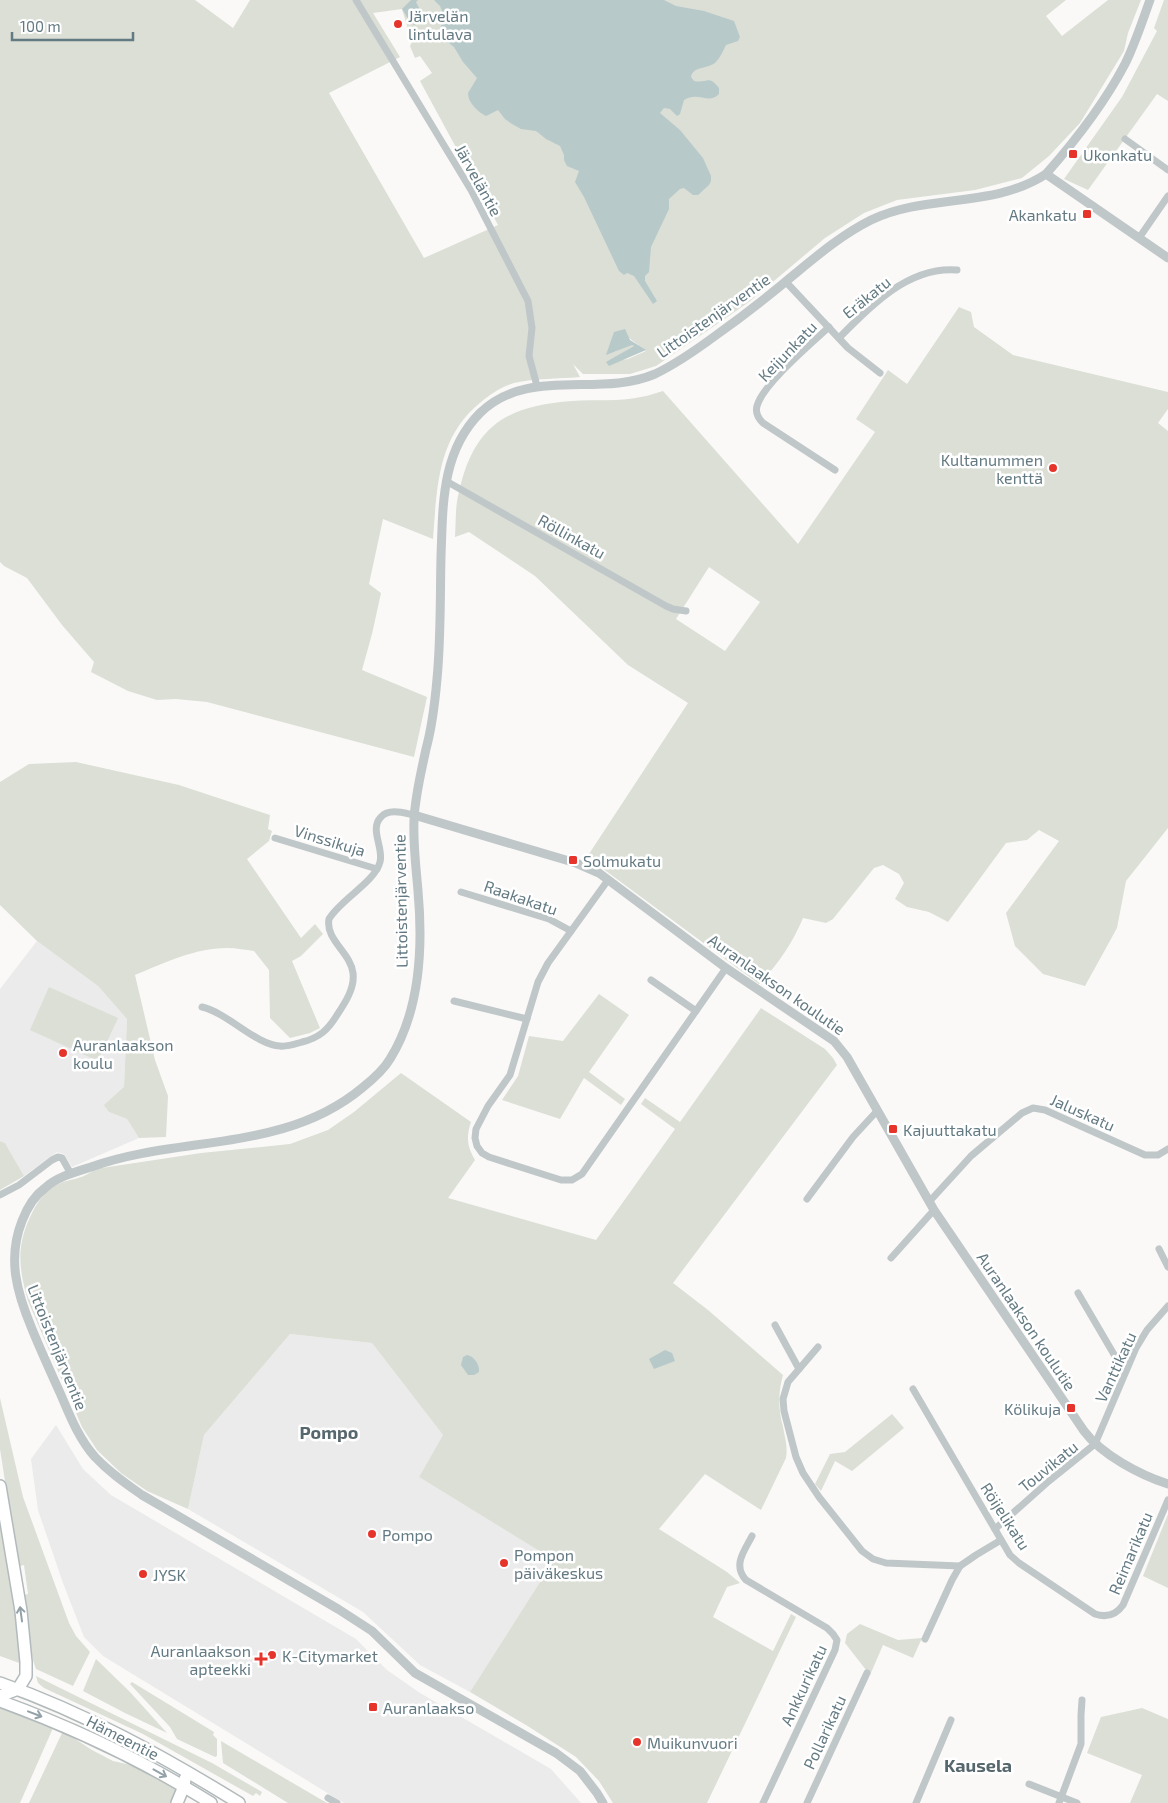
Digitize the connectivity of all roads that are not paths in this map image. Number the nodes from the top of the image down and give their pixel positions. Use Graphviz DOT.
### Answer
graph roads {
  1 [pos="356,0"];
  2 [pos="1150,0"];
  3 [pos="1125,139"];
  4 [pos="1168,170"];
  5 [pos="1046,174"];
  6 [pos="1168,196"];
  7 [pos="1139,238"];
  8 [pos="1168,258"];
  9 [pos="958,270"];
  10 [pos="786,282"];
  11 [pos="829,327"];
  12 [pos="839,338"];
  13 [pos="880,373"];
  14 [pos="537,386"];
  15 [pos="835,470"];
  16 [pos="446,481"];
  17 [pos="686,611"];
  18 [pos="414,815"];
  19 [pos="275,838"];
  20 [pos="377,869"];
  21 [pos="608,880"];
  22 [pos="461,892"];
  23 [pos="571,931"];
  24 [pos="726,968"];
  25 [pos="651,980"];
  26 [pos="454,1001"];
  27 [pos="202,1007"];
  28 [pos="696,1011"];
  29 [pos="527,1018"];
  30 [pos="878,1111"];
  31 [pos="1168,1150"];
  32 [pos="71,1174"];
  33 [pos="0,1195"];
  34 [pos="807,1199"];
  35 [pos="932,1206"];
  36 [pos="1159,1249"];
  37 [pos="891,1258"];
  38 [pos="1168,1268"];
  39 [pos="1078,1293"];
  40 [pos="1168,1306"];
  41 [pos="775,1325"];
  42 [pos="818,1347"];
  43 [pos="799,1369"];
  44 [pos="1126,1370"];
  45 [pos="913,1389"];
  46 [pos="1095,1444"];
  47 [pos="1168,1484"];
  48 [pos="0,1486"];
  49 [pos="1168,1500"];
  50 [pos="995,1529"];
  51 [pos="752,1536"];
  52 [pos="1002,1540"];
  53 [pos="960,1566"];
  54 [pos="1113,1614"];
  55 [pos="925,1639"];
  56 [pos="867,1673"];
  57 [pos="0,1683"];
  58 [pos="18,1689"];
  59 [pos="0,1696"];
  60 [pos="1082,1700"];
  61 [pos="0,1701"];
  62 [pos="951,1720"];
  63 [pos="184,1770"];
  64 [pos="1029,1784"];
  65 [pos="184,1786"];
  66 [pos="328,1798"];
  67 [pos="1060,1800"];
  68 [pos="177,1803"];
  69 [pos="211,1803"];
  70 [pos="239,1803"];
  71 [pos="337,1803"];
  72 [pos="603,1803"];
  73 [pos="763,1803"];
  74 [pos="807,1803"];
  75 [pos="916,1803"];
  76 [pos="1078,1803"];
  1 -- 14 [label="street, Järveläntie"];
  2 -- 5 [label="street, Littoistenjärventie"];
  3 -- 4 [label="street"];
  5 -- 7 [label="street"];
  5 -- 10 [label="street, Littoistenjärventie"];
  6 -- 7 [label="street"];
  7 -- 8 [label="street"];
  9 -- 12 [label="street, Eräkatu"];
  10 -- 11 [label="street, Eräkatu"];
  10 -- 14 [label="street, Littoistenjärventie"];
  11 -- 12 [label="street, Eräkatu"];
  11 -- 15 [label="street, Keijunkatu"];
  12 -- 13 [label="street"];
  14 -- 16 [label="street, Littoistenjärventie"];
  16 -- 17 [label="street, Röllinkatu"];
  16 -- 18 [label="street, Littoistenjärventie"];
  18 -- 20 [label="street"];
  18 -- 21 [label="street, Auranlaakson koulutie"];
  18 -- 32 [label="street, Littoistenjärventie"];
  19 -- 20 [label="street, Vinssikuja"];
  20 -- 27 [label="street"];
  21 -- 23 [label="street"];
  21 -- 24 [label="street, Auranlaakson koulutie"];
  22 -- 23 [label="street, Raakakatu"];
  23 -- 29 [label="street"];
  24 -- 28 [label="street"];
  24 -- 30 [label="street, Auranlaakson koulutie"];
  25 -- 28 [label="street"];
  26 -- 29 [label="street"];
  28 -- 29 [label="street"];
  30 -- 34 [label="street"];
  30 -- 35 [label="street, Auranlaakson koulutie"];
  31 -- 35 [label="street, Jaluskatu"];
  32 -- 33 [label="street"];
  32 -- 72 [label="street, Littoistenjärventie"];
  35 -- 37 [label="street"];
  35 -- 46 [label="street, Auranlaakson koulutie"];
  36 -- 38 [label="street"];
  39 -- 44 [label="street"];
  40 -- 44 [label="street, Vanttikatu"];
  41 -- 43 [label="street"];
  42 -- 43 [label="street"];
  43 -- 53 [label="street"];
  44 -- 46 [label="street, Vanttikatu"];
  45 -- 50 [label="street, Röijelikatu"];
  46 -- 47 [label="street, Auranlaakson koulutie"];
  46 -- 50 [label="street, Touvikatu"];
  58 -- 48 [label="highway, one-way"];
  49 -- 54 [label="street, Reimarikatu"];
  50 -- 52 [label="street, Röijelikatu"];
  51 -- 73 [label="street, Ankkurikatu"];
  52 -- 53 [label="street"];
  52 -- 54 [label="street, Röijelikatu"];
  53 -- 55 [label="street"];
  56 -- 74 [label="street, Pollarikatu"];
  57 -- 58 [label="highway, Hämeentie"];
  58 -- 59 [label="highway"];
  58 -- 63 [label="highway, Hämeentie"];
  60 -- 67 [label="street"];
  61 -- 65 [label="highway, Hämeentie, one-way"];
  62 -- 75 [label="street"];
  63 -- 65 [label="highway"];
  63 -- 70 [label="highway, Hämeentie"];
  64 -- 67 [label="street"];
  65 -- 68 [label="highway"];
  65 -- 69 [label="highway, Hämeentie"];
  66 -- 71 [label="street"];
  67 -- 76 [label="street"];
}
